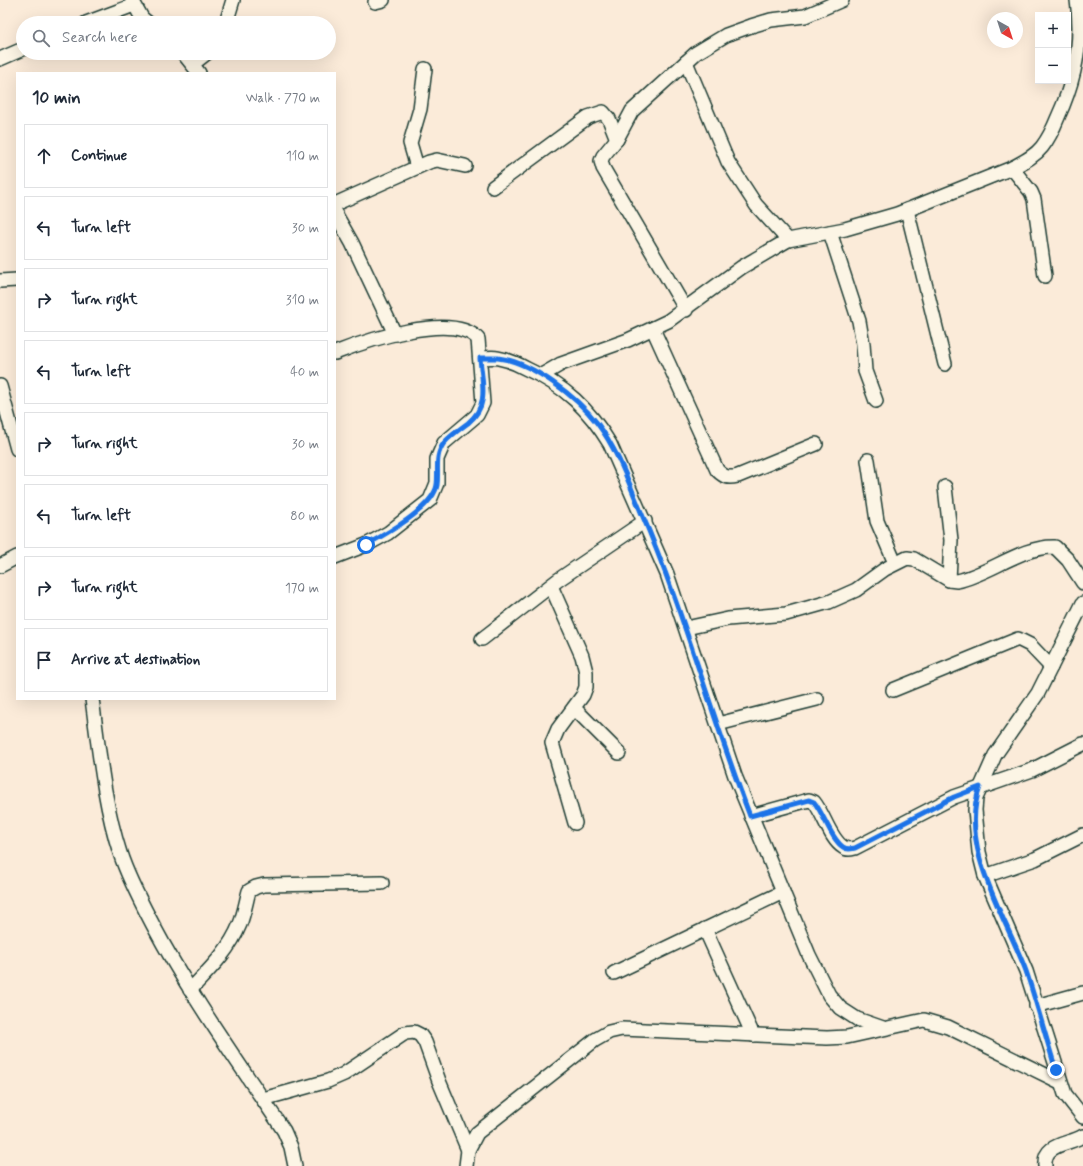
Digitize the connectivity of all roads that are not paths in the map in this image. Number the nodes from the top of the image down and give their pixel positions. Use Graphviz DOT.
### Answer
graph roads {
  1 [pos="233,0"];
  2 [pos="842,0"];
  3 [pos="1077,0"];
  4 [pos="133,2"];
  5 [pos="812,6"];
  6 [pos="102,16"];
  7 [pos="143,16"];
  8 [pos="228,16"];
  9 [pos="16,52"];
  10 [pos="0,59"];
  11 [pos="189,60"];
  12 [pos="202,60"];
  13 [pos="686,62"];
  14 [pos="196,69"];
  15 [pos="425,69"];
  16 [pos="617,139"];
  17 [pos="466,166"];
  18 [pos="417,167"];
  19 [pos="1012,168"];
  20 [pos="493,187"];
  21 [pos="336,204"];
  22 [pos="907,210"];
  23 [pos="336,215"];
  24 [pos="830,232"];
  25 [pos="788,240"];
  26 [pos="1045,276"];
  27 [pos="16,280"];
  28 [pos="0,281"];
  29 [pos="686,310"];
  30 [pos="653,329"];
  31 [pos="395,334"];
  32 [pos="336,353"];
  33 [pos="480,358"];
  34 [pos="945,364"];
  35 [pos="542,375"];
  36 [pos="0,386"];
  37 [pos="876,401"];
  38 [pos="816,444"];
  39 [pos="16,445"];
  40 [pos="868,460"];
  41 [pos="945,487"];
  42 [pos="645,521"];
  43 [pos="336,557"];
  44 [pos="16,558"];
  45 [pos="894,563"];
  46 [pos="0,566"];
  47 [pos="950,580"];
  48 [pos="1083,583"];
  49 [pos="551,586"];
  50 [pos="1083,603"];
  51 [pos="686,628"];
  52 [pos="482,639"];
  53 [pos="1051,667"];
  54 [pos="893,690"];
  55 [pos="817,699"];
  56 [pos="92,700"];
  57 [pos="574,708"];
  58 [pos="718,724"];
  59 [pos="1083,744"];
  60 [pos="618,753"];
  61 [pos="980,787"];
  62 [pos="750,816"];
  63 [pos="575,823"];
  64 [pos="1083,835"];
  65 [pos="985,876"];
  66 [pos="382,882"];
  67 [pos="783,892"];
  68 [pos="705,929"];
  69 [pos="614,973"];
  70 [pos="190,990"];
  71 [pos="1083,993"];
  72 [pos="1036,1006"];
  73 [pos="884,1028"];
  74 [pos="753,1035"];
  75 [pos="1060,1082"];
  76 [pos="263,1099"];
  77 [pos="1083,1117"];
  78 [pos="1083,1136"];
  79 [pos="468,1150"];
  80 [pos="295,1166"];
  81 [pos="466,1166"];
  82 [pos="1045,1166"];
  1 -- 8 [label="street"];
  2 -- 5 [label="street"];
  3 -- 19 [label="street"];
  4 -- 6 [label="street"];
  4 -- 7 [label="street"];
  5 -- 13 [label="street"];
  9 -- 10 [label="street"];
  11 -- 14 [label="street"];
  12 -- 14 [label="street"];
  13 -- 16 [label="street"];
  13 -- 25 [label="street"];
  15 -- 18 [label="street"];
  16 -- 20 [label="street"];
  16 -- 29 [label="street"];
  17 -- 18 [label="street"];
  18 -- 21 [label="street"];
  19 -- 22 [label="street"];
  19 -- 26 [label="street"];
  22 -- 24 [label="street"];
  22 -- 34 [label="street"];
  23 -- 31 [label="street"];
  24 -- 25 [label="street"];
  24 -- 37 [label="street"];
  25 -- 29 [label="street"];
  27 -- 28 [label="street"];
  29 -- 30 [label="street"];
  30 -- 35 [label="street"];
  30 -- 38 [label="street"];
  31 -- 32 [label="street"];
  31 -- 33 [label="street"];
  33 -- 35 [label="street"];
  33 -- 43 [label="street"];
  35 -- 42 [label="street"];
  36 -- 39 [label="street"];
  40 -- 45 [label="street"];
  41 -- 47 [label="street"];
  42 -- 49 [label="street"];
  42 -- 51 [label="street"];
  44 -- 46 [label="street"];
  45 -- 47 [label="street"];
  45 -- 51 [label="street"];
  47 -- 48 [label="street"];
  49 -- 52 [label="street"];
  49 -- 57 [label="street"];
  50 -- 53 [label="street"];
  51 -- 58 [label="street"];
  53 -- 54 [label="street"];
  53 -- 61 [label="street"];
  55 -- 58 [label="street"];
  56 -- 70 [label="street"];
  57 -- 60 [label="street"];
  57 -- 63 [label="street"];
  58 -- 62 [label="street"];
  59 -- 61 [label="street"];
  61 -- 62 [label="street"];
  61 -- 65 [label="street"];
  62 -- 67 [label="street"];
  64 -- 65 [label="street"];
  65 -- 72 [label="street"];
  66 -- 70 [label="street"];
  67 -- 68 [label="street"];
  67 -- 73 [label="street"];
  68 -- 69 [label="street"];
  68 -- 74 [label="street"];
  70 -- 76 [label="street"];
  71 -- 72 [label="street"];
  72 -- 75 [label="street"];
  73 -- 74 [label="street"];
  73 -- 75 [label="street"];
  74 -- 79 [label="street"];
  75 -- 77 [label="street"];
  76 -- 79 [label="street"];
  76 -- 80 [label="street"];
  78 -- 82 [label="street"];
  79 -- 81 [label="street"];
}
